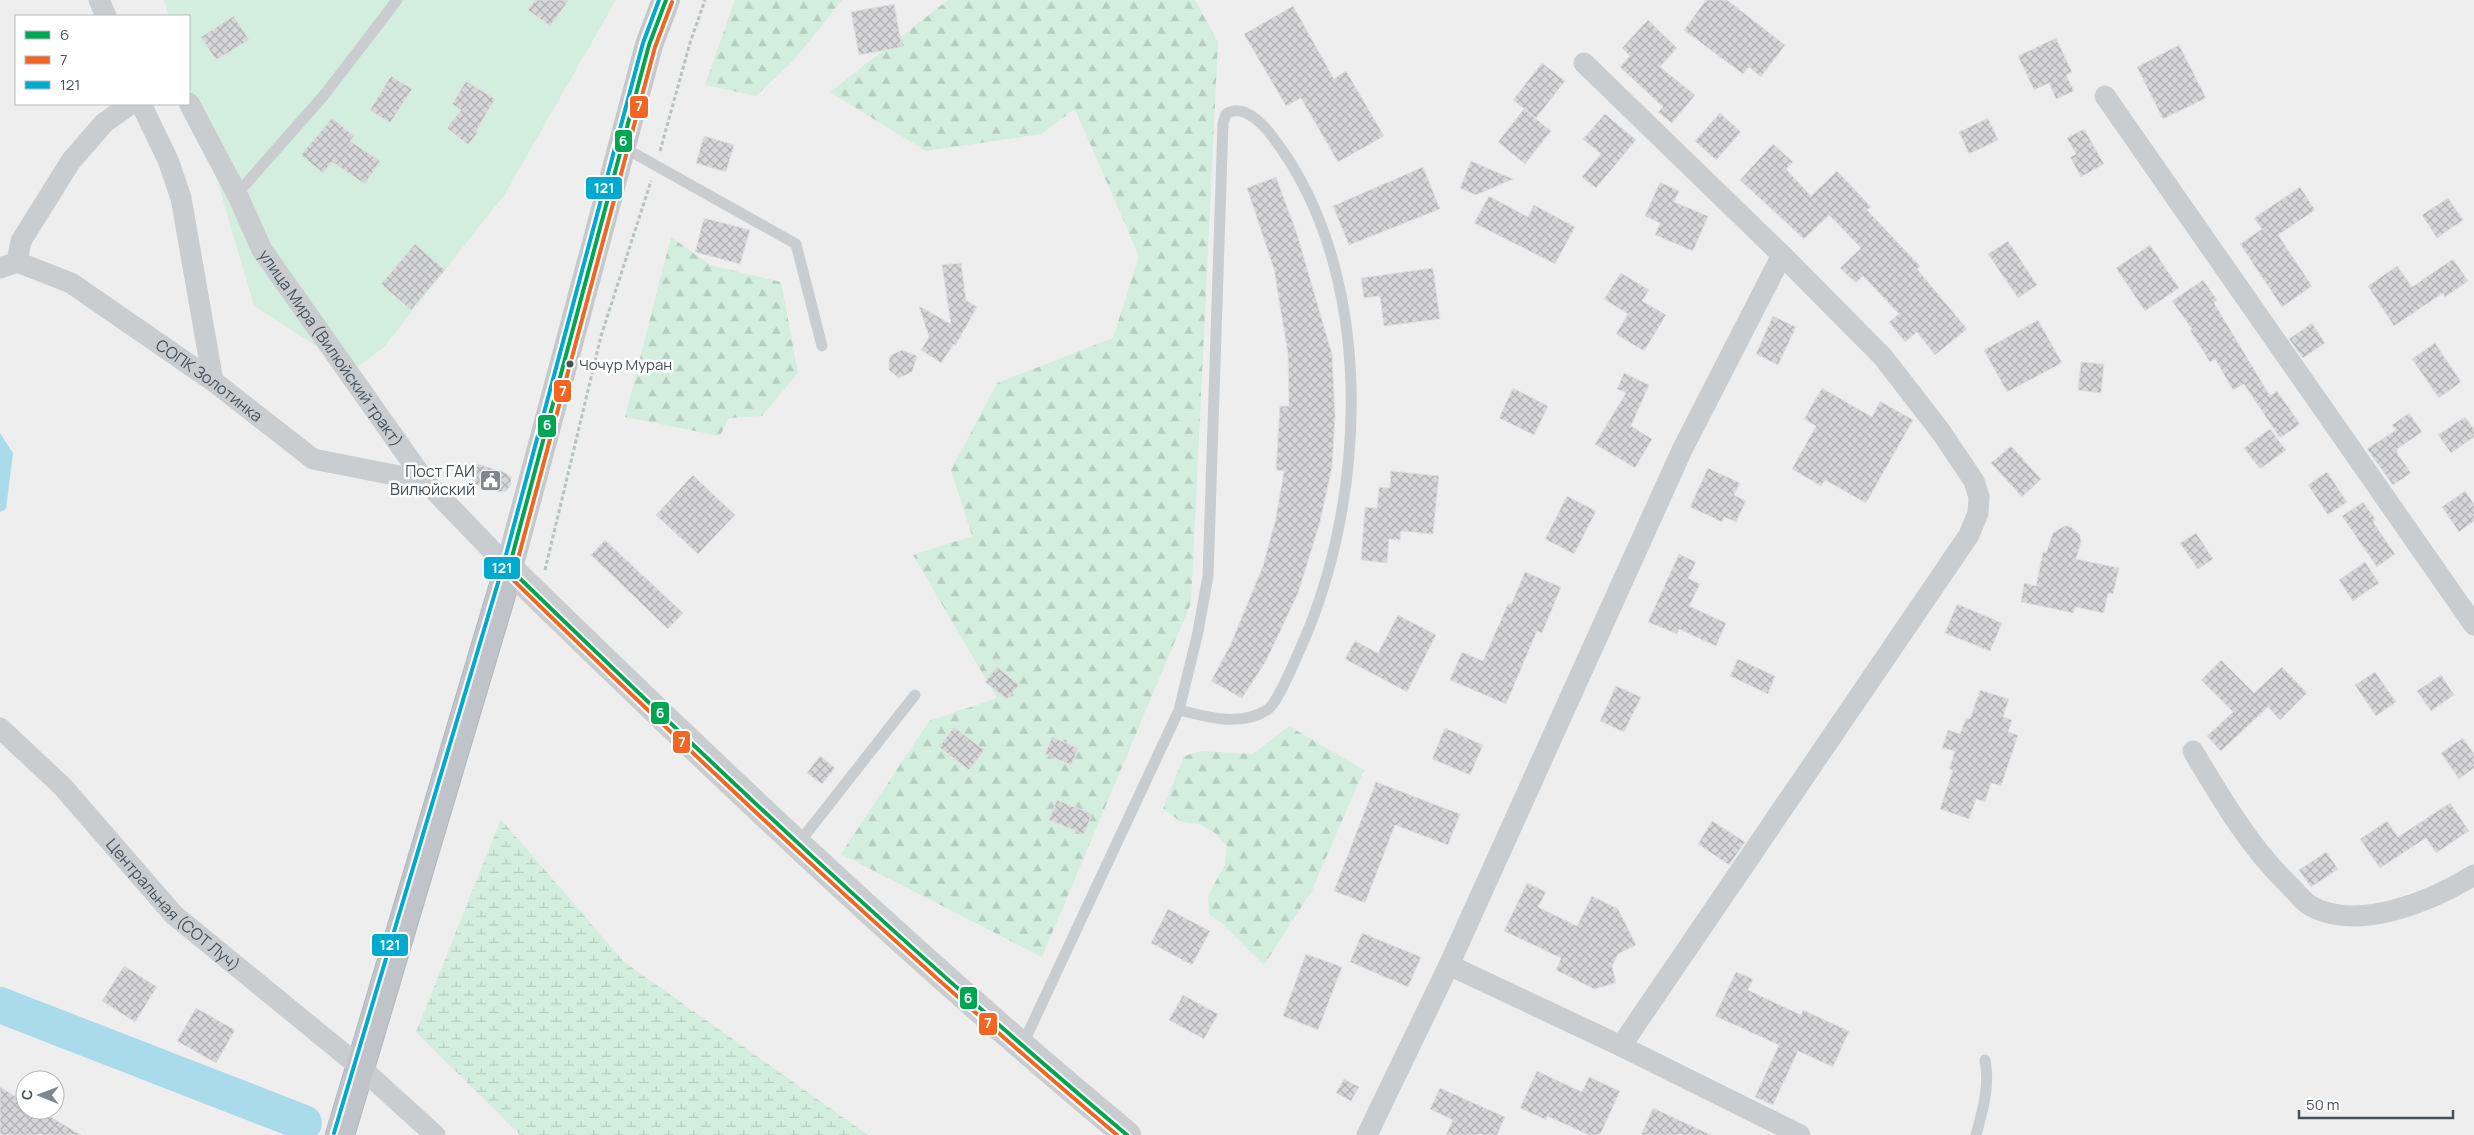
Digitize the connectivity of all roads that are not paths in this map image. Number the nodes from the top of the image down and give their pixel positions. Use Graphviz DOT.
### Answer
graph roads {
  1 [pos="99,0"];
  2 [pos="397,0"];
  3 [pos="666,0"];
  4 [pos="106,15"];
  5 [pos="1584,62"];
  6 [pos="2105,96"];
  7 [pos="131,105"];
  8 [pos="141,105"];
  9 [pos="190,105"];
  10 [pos="621,146"];
  11 [pos="238,194"];
  12 [pos="1782,255"];
  13 [pos="9,265"];
  14 [pos="822,346"];
  15 [pos="213,381"];
  16 [pos="425,481"];
  17 [pos="509,568"];
  18 [pos="2474,625"];
  19 [pos="915,695"];
  20 [pos="1179,710"];
  21 [pos="0,728"];
  22 [pos="2193,751"];
  23 [pos="798,844"];
  24 [pos="2474,875"];
  25 [pos="1449,965"];
  26 [pos="1621,1046"];
  27 [pos="1022,1048"];
  28 [pos="1985,1060"];
  29 [pos="360,1066"];
  30 [pos="340,1135"];
  31 [pos="434,1135"];
  32 [pos="1127,1135"];
  33 [pos="1367,1135"];
  34 [pos="1800,1135"];
  35 [pos="1976,1135"];
  1 -- 4 [label="street"];
  2 -- 11 [label="lane"];
  3 -- 10 [label="main road"];
  5 -- 12 [label="street"];
  6 -- 18 [label="street"];
  7 -- 13 [label="street"];
  8 -- 15 [label="street"];
  9 -- 11 [label="street, улица Мира (Вилюйский тракт)"];
  10 -- 14 [label="lane"];
  10 -- 17 [label="main road"];
  11 -- 16 [label="street, улица Мира (Вилюйский тракт)"];
  12 -- 25 [label="street"];
  12 -- 26 [label="street"];
  13 -- 15 [label="street, СОПК Золотинка"];
  15 -- 16 [label="street, СОПК Золотинка"];
  16 -- 17 [label="street, улица Мира (Вилюйский тракт)"];
  17 -- 23 [label="main road"];
  17 -- 29 [label="highway"];
  19 -- 23 [label="lane"];
  20 -- 20 [label="lane"];
  20 -- 27 [label="lane"];
  21 -- 29 [label="street, Центральная (СОТ Луч)"];
  22 -- 24 [label="street"];
  23 -- 27 [label="main road"];
  25 -- 26 [label="street"];
  25 -- 33 [label="street"];
  26 -- 34 [label="street"];
  27 -- 32 [label="main road"];
  28 -- 35 [label="lane"];
  29 -- 30 [label="highway"];
  29 -- 31 [label="street, Центральная (СОТ Луч)"];
}
